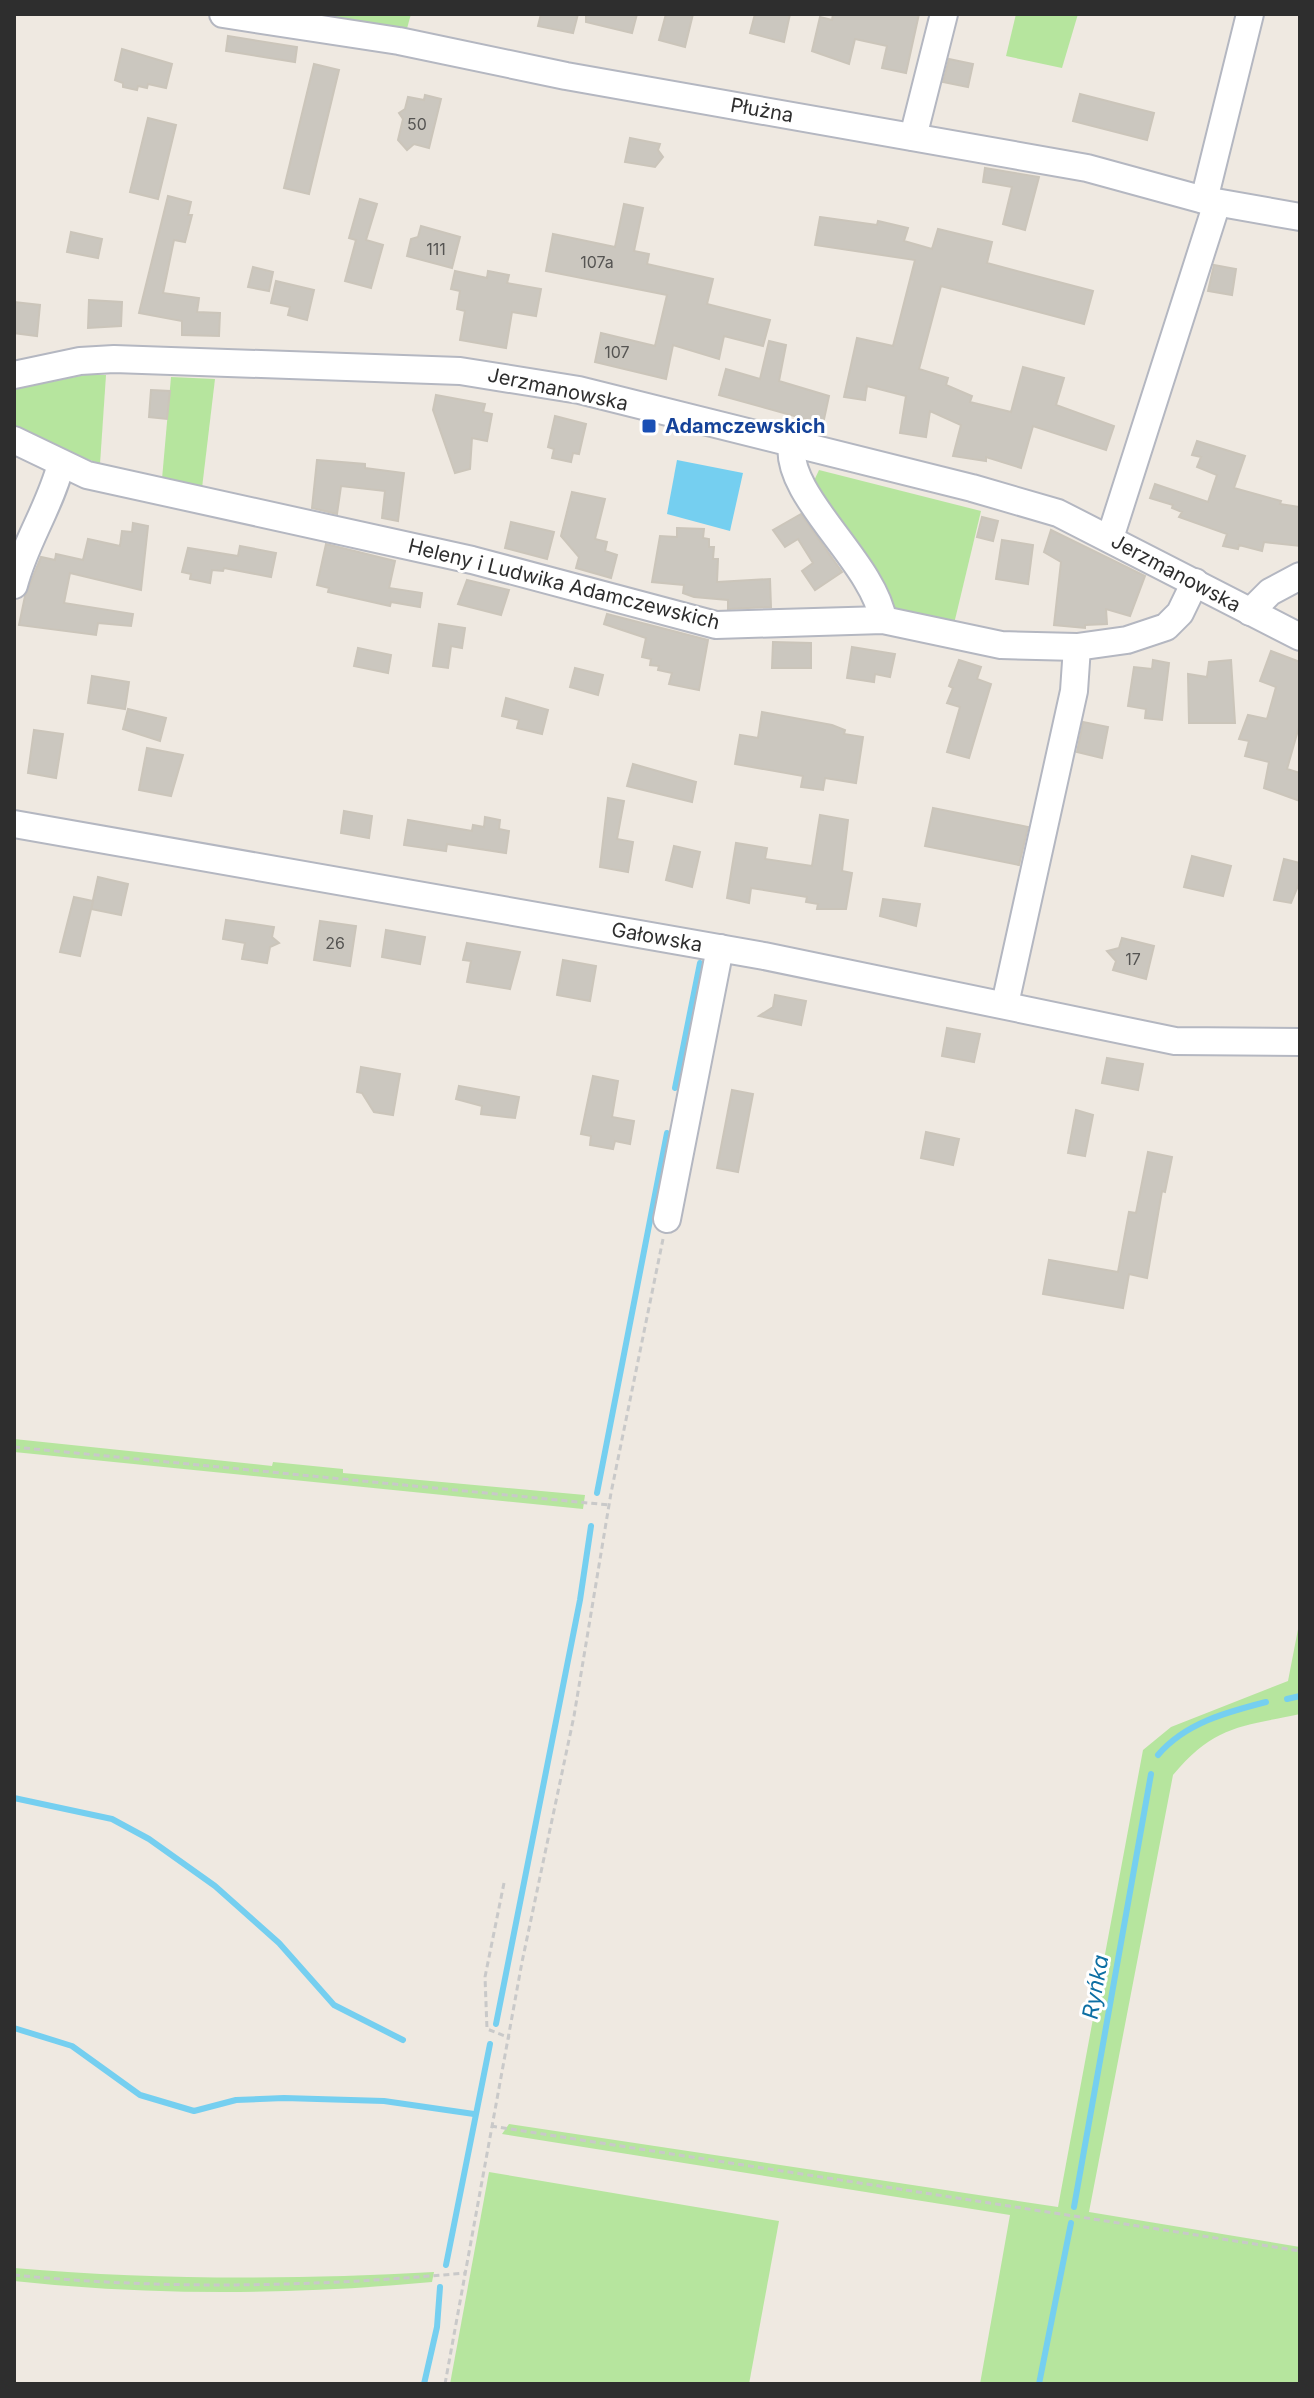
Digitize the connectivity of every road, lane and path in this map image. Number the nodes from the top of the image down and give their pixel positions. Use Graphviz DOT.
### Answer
graph roads {
  1 [pos="223,14"];
  2 [pos="944,14"];
  3 [pos="1250,14"];
  4 [pos="913,137"];
  5 [pos="1210,202"];
  6 [pos="1300,217"];
  7 [pos="14,375"];
  8 [pos="14,440"];
  9 [pos="792,443"];
  10 [pos="61,464"];
  11 [pos="1110,538"];
  12 [pos="1300,576"];
  13 [pos="1195,582"];
  14 [pos="14,585"];
  15 [pos="1250,612"];
  16 [pos="883,620"];
  17 [pos="1300,637"];
  18 [pos="1077,647"];
  19 [pos="14,824"];
  20 [pos="720,948"];
  21 [pos="1005,1004"];
  22 [pos="1300,1042"];
  23 [pos="667,1219"];
  24 [pos="14,1447"];
  25 [pos="609,1505"];
  26 [pos="504,1883"];
  27 [pos="510,2038"];
  28 [pos="491,2126"];
  29 [pos="1300,2251"];
  30 [pos="465,2273"];
  31 [pos="14,2275"];
  32 [pos="445,2384"];
  1 -- 4 [label="street, Płużna"];
  2 -- 4 [label="street"];
  3 -- 5 [label="street"];
  4 -- 5 [label="street, Płużna"];
  5 -- 6 [label="street, Płużna"];
  5 -- 11 [label="street"];
  7 -- 9 [label="street, Jerzmanowska"];
  8 -- 10 [label="street, Heleny i Ludwika Adamczewskich"];
  9 -- 11 [label="street, Jerzmanowska"];
  9 -- 16 [label="street"];
  10 -- 14 [label="street"];
  10 -- 16 [label="street, Heleny i Ludwika Adamczewskich"];
  11 -- 13 [label="street, Jerzmanowska"];
  12 -- 15 [label="street"];
  13 -- 15 [label="street, Jerzmanowska"];
  13 -- 18 [label="street, Heleny i Ludwika Adamczewskich"];
  15 -- 17 [label="street, Jerzmanowska"];
  16 -- 18 [label="street, Heleny i Ludwika Adamczewskich"];
  18 -- 21 [label="street"];
  19 -- 20 [label="street, Gałowska"];
  20 -- 21 [label="street, Gałowska"];
  20 -- 23 [label="street"];
  21 -- 22 [label="street, Gałowska"];
  23 -- 25 [label="path"];
  24 -- 25 [label="path"];
  25 -- 27 [label="path"];
  26 -- 27 [label="path"];
  27 -- 28 [label="path"];
  28 -- 29 [label="path"];
  28 -- 30 [label="path"];
  30 -- 31 [label="path"];
  30 -- 32 [label="path"];
}
